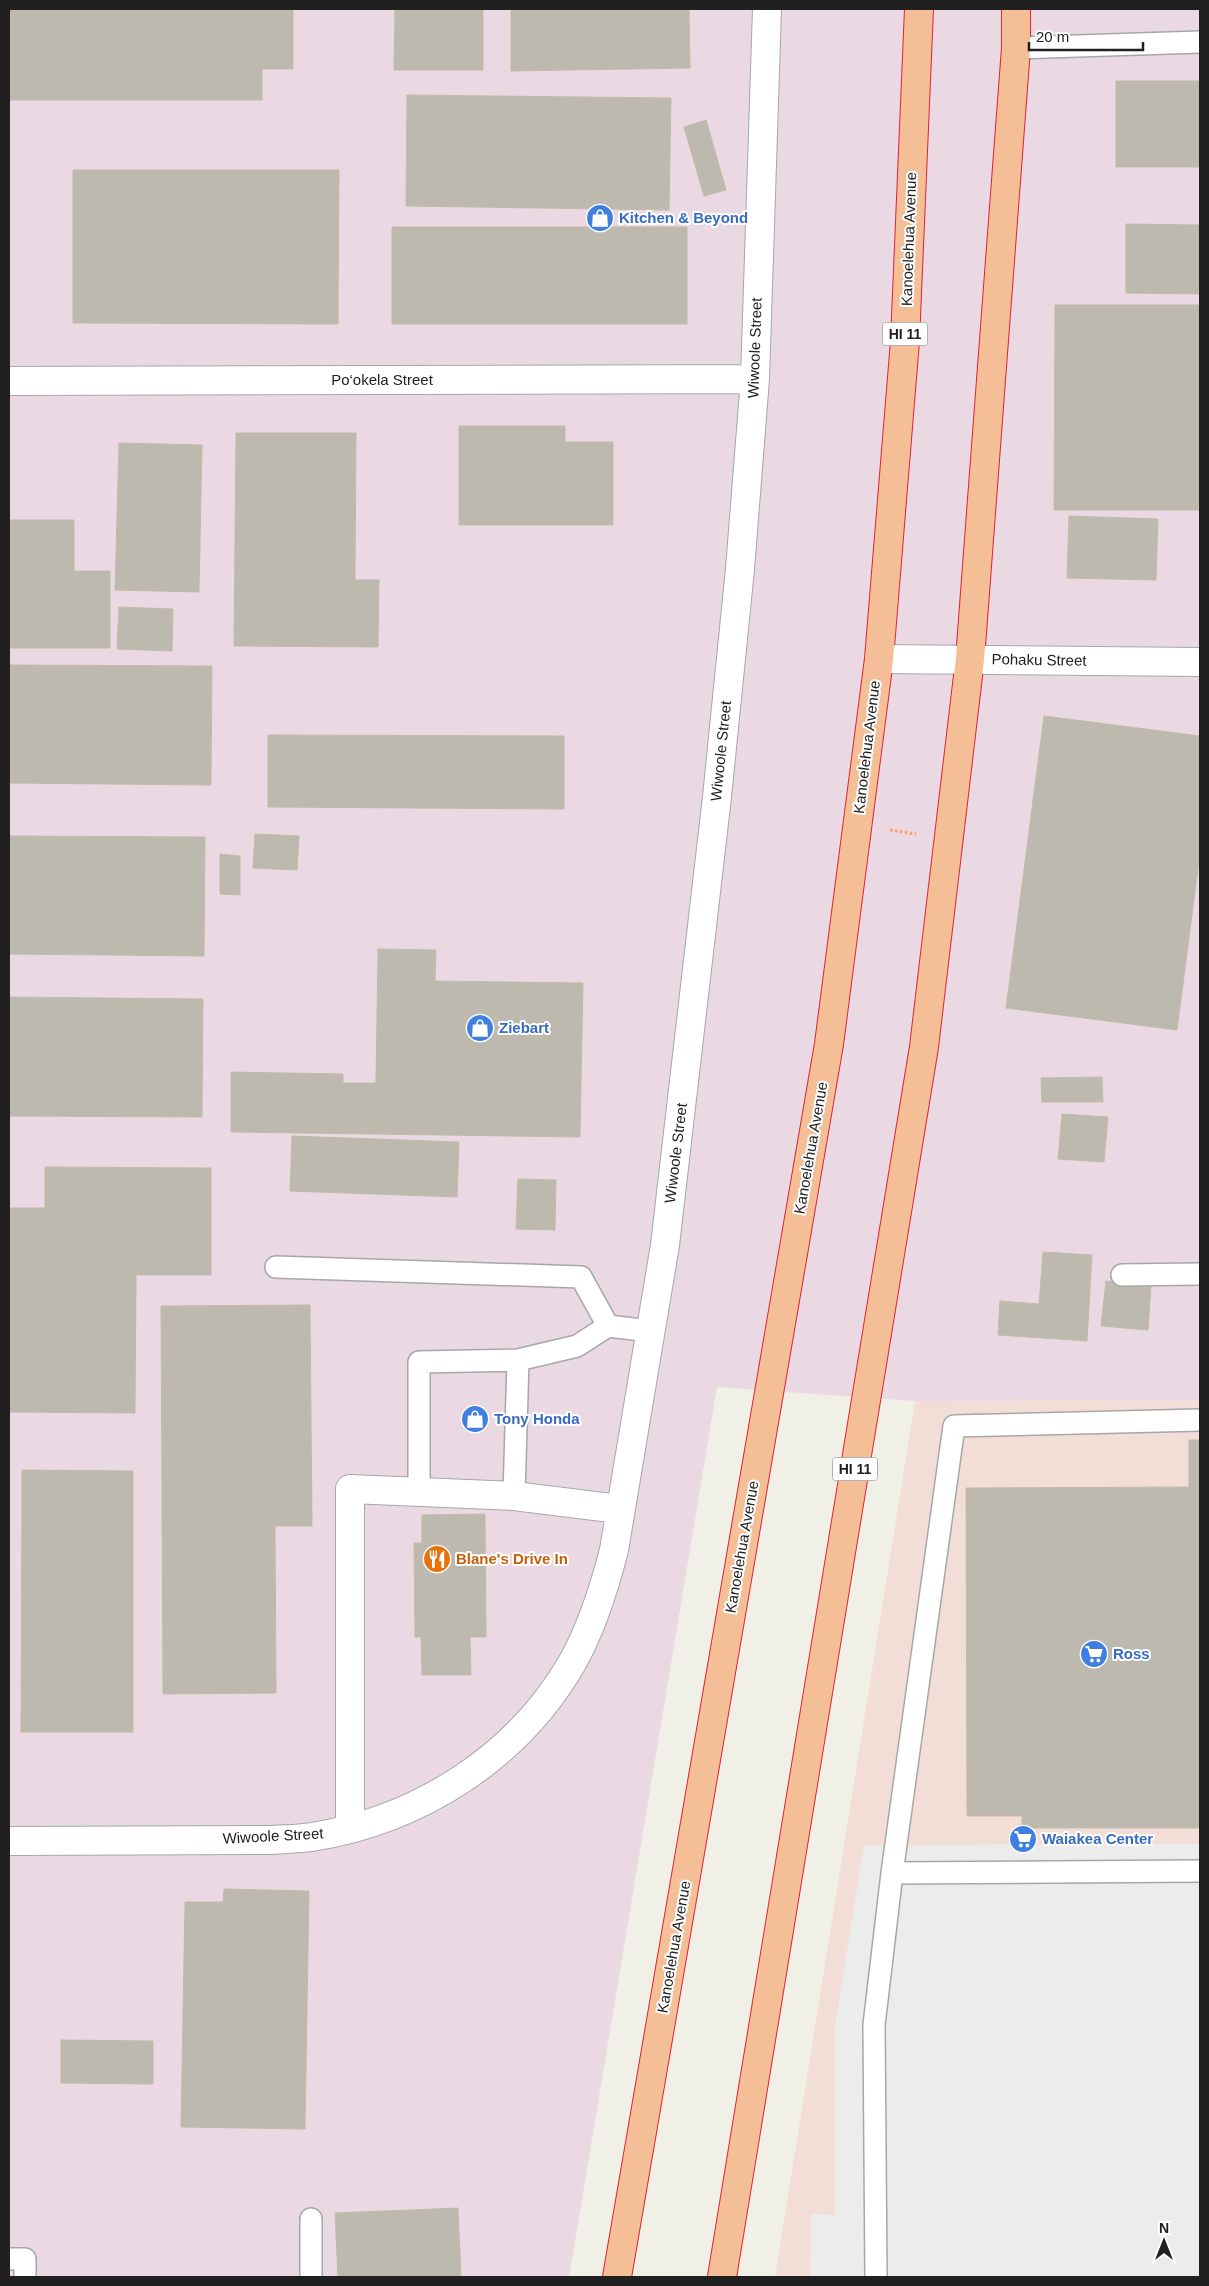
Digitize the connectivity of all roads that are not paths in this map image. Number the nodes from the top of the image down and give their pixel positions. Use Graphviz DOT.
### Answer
graph roads {
  1 [pos="767,9"];
  2 [pos="919,9"];
  3 [pos="1016,9"];
  4 [pos="1200,42"];
  5 [pos="1016,48"];
  6 [pos="755,379"];
  7 [pos="9,381"];
  8 [pos="879,659"];
  9 [pos="970,659"];
  10 [pos="1200,662"];
  11 [pos="276,1267"];
  12 [pos="1200,1274"];
  13 [pos="1122,1275"];
  14 [pos="608,1326"];
  15 [pos="650,1331"];
  16 [pos="518,1360"];
  17 [pos="1200,1420"];
  18 [pos="419,1491"];
  19 [pos="514,1496"];
  20 [pos="620,1509"];
  21 [pos="350,1829"];
  22 [pos="9,1841"];
  23 [pos="1200,1870"];
  24 [pos="892,1873"];
  25 [pos="311,2219"];
  26 [pos="9,2259"];
  27 [pos="25,2277"];
  28 [pos="311,2277"];
  29 [pos="617,2277"];
  30 [pos="722,2277"];
  31 [pos="876,2277"];
  1 -- 6 [label="street, Wiwoole Street"];
  2 -- 8 [label="highway, Kanoelehua Avenue / HI 11"];
  3 -- 5 [label="highway, HI 11"];
  4 -- 5 [label="lane"];
  5 -- 9 [label="highway, HI 11"];
  6 -- 7 [label="street, Po‘okela Street"];
  6 -- 15 [label="street, Wiwoole Street"];
  8 -- 9 [label="street, Pohaku Street"];
  8 -- 29 [label="highway, Kanoelehua Avenue / HI 11"];
  9 -- 10 [label="street, Pohaku Street"];
  9 -- 30 [label="highway, HI 11"];
  11 -- 14 [label="lane"];
  12 -- 13 [label="lane"];
  14 -- 15 [label="lane"];
  14 -- 16 [label="lane"];
  15 -- 20 [label="street, Wiwoole Street"];
  16 -- 18 [label="lane"];
  16 -- 19 [label="lane"];
  17 -- 24 [label="lane"];
  18 -- 19 [label="street"];
  18 -- 21 [label="street"];
  19 -- 20 [label="street"];
  20 -- 21 [label="street, Wiwoole Street"];
  21 -- 22 [label="street, Wiwoole Street"];
  23 -- 24 [label="lane"];
  24 -- 31 [label="lane"];
  25 -- 28 [label="lane"];
  26 -- 27 [label="lane"];
}
